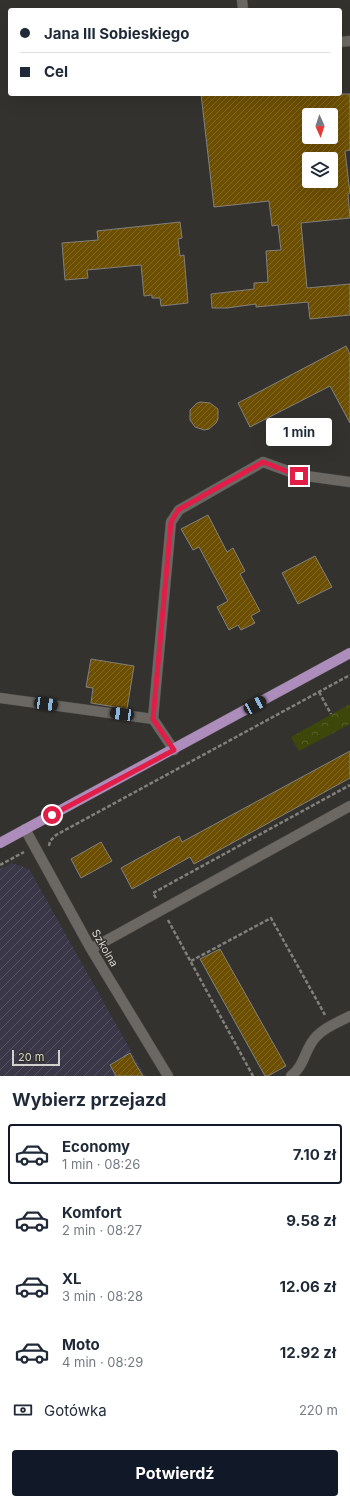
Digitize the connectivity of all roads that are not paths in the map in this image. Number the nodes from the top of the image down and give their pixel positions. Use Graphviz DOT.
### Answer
graph roads {
  1 [pos="350,482"];
  2 [pos="350,653"];
  3 [pos="0,698"];
  4 [pos="153,719"];
  5 [pos="174,750"];
  6 [pos="350,806"];
  7 [pos="25,829"];
  8 [pos="0,843"];
  9 [pos="91,950"];
  10 [pos="350,1016"];
  11 [pos="168,1076"];
  12 [pos="291,1076"];
  1 -- 4 [label="street"];
  2 -- 5 [label="main road"];
  3 -- 4 [label="street"];
  4 -- 5 [label="street"];
  5 -- 7 [label="main road"];
  6 -- 9 [label="street"];
  7 -- 8 [label="main road"];
  7 -- 9 [label="street, Szkolna"];
  9 -- 11 [label="street, Szkolna"];
  10 -- 12 [label="street"];
}
